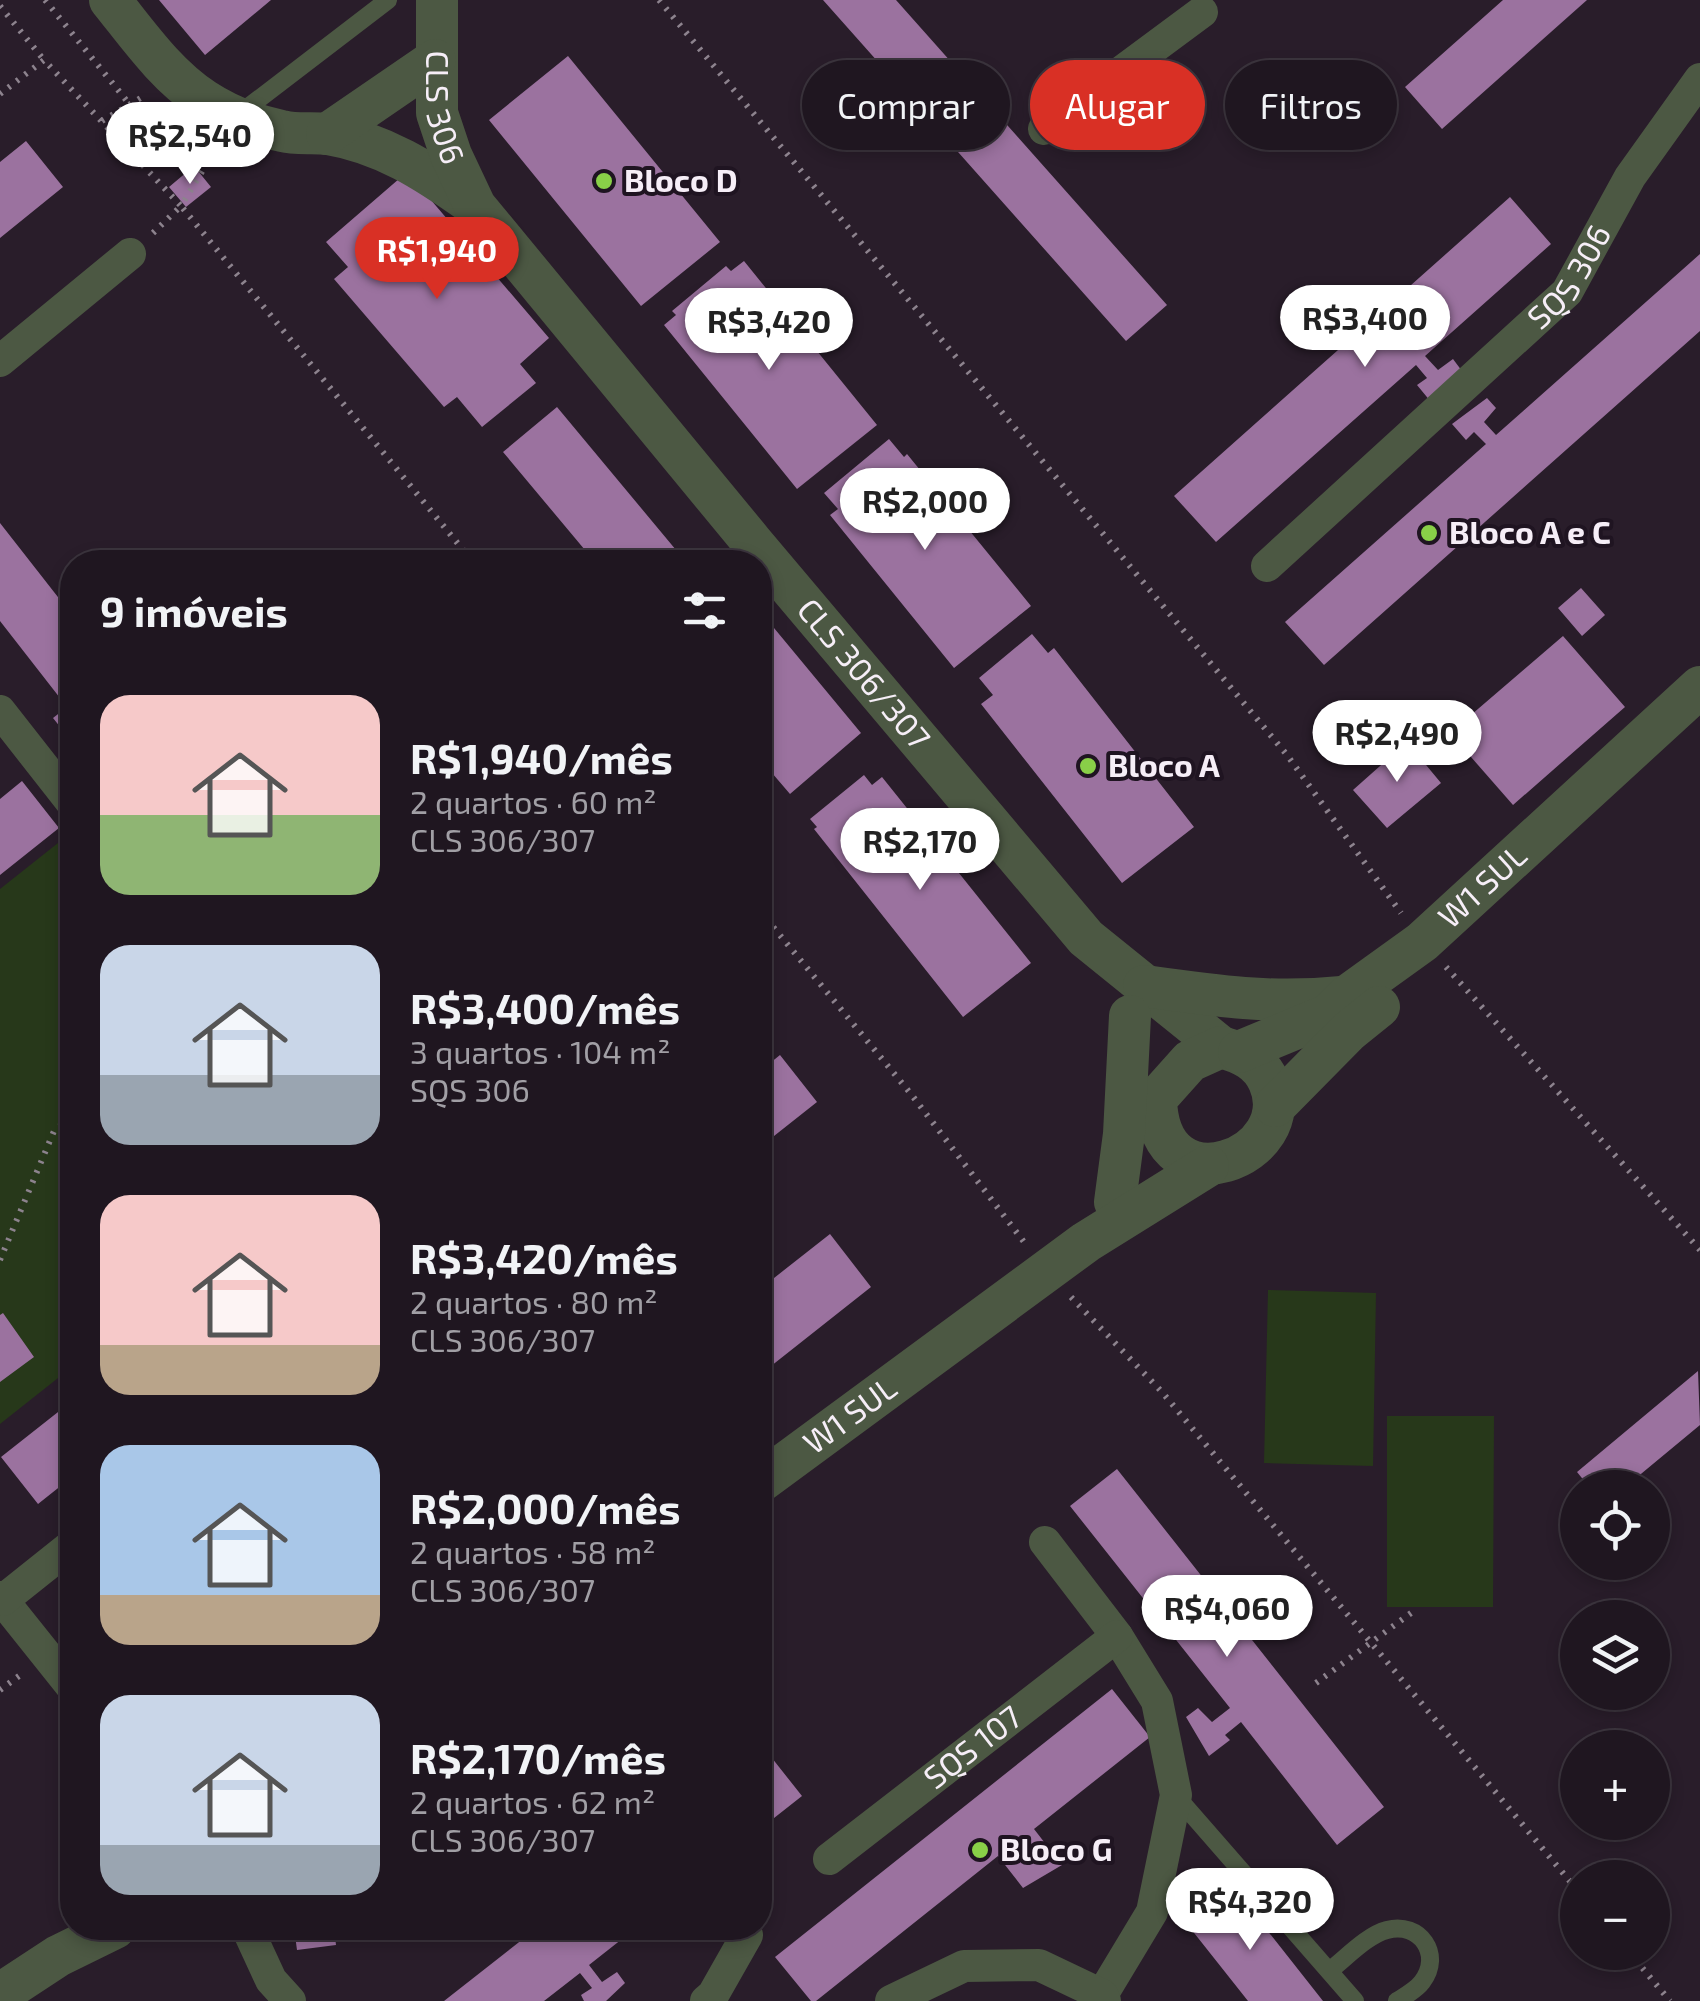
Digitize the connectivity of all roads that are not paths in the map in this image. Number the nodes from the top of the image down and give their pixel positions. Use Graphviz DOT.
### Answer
graph roads {
  1 [pos="110,0"];
  2 [pos="388,0"];
  3 [pos="438,0"];
  4 [pos="1207,4"];
  5 [pos="436,60"];
  6 [pos="1133,60"];
  7 [pos="1700,79"];
  8 [pos="236,117"];
  9 [pos="327,134"];
  10 [pos="475,206"];
  11 [pos="130,254"];
  12 [pos="0,361"];
  13 [pos="759,550"];
  14 [pos="772,566"];
  15 [pos="1267,566"];
  16 [pos="1700,687"];
  17 [pos="3,722"];
  18 [pos="1700,726"];
  19 [pos="60,789"];
  20 [pos="1430,950"];
  21 [pos="1347,996"];
  22 [pos="1136,1001"];
  23 [pos="1230,1049"];
  24 [pos="1275,1106"];
  25 [pos="1156,1108"];
  26 [pos="1208,1166"];
  27 [pos="1114,1202"];
  28 [pos="1086,1242"];
  29 [pos="772,1473"];
  30 [pos="1044,1542"];
  31 [pos="60,1555"];
  32 [pos="1,1599"];
  33 [pos="1118,1636"];
  34 [pos="60,1672"];
  35 [pos="1176,1795"];
  36 [pos="829,1860"];
  37 [pos="253,1940"];
  38 [pos="743,1940"];
  39 [pos="67,1942"];
  40 [pos="1329,1972"];
  41 [pos="0,1994"];
  42 [pos="1104,1998"];
  43 [pos="712,1999"];
  44 [pos="290,2001"];
  45 [pos="891,2001"];
  46 [pos="1355,2001"];
  47 [pos="1396,2001"];
  1 -- 8 [label="street"];
  2 -- 8 [label="lane"];
  3 -- 5 [label="street, CLS 306"];
  4 -- 6 [label="street"];
  5 -- 9 [label="street"];
  5 -- 10 [label="street, CLS 306"];
  7 -- 15 [label="street, SQS 306"];
  8 -- 9 [label="street"];
  9 -- 10 [label="street"];
  10 -- 13 [label="street, CLS 306/307"];
  11 -- 12 [label="street"];
  14 -- 22 [label="street, CLS 306/307"];
  16 -- 20 [label="street, W1 SUL"];
  17 -- 19 [label="street"];
  18 -- 20 [label="street, W1 SUL"];
  20 -- 21 [label="street, W1 SUL"];
  20 -- 24 [label="street, W1 SUL"];
  21 -- 22 [label="street"];
  21 -- 23 [label="street, W1 SUL"];
  22 -- 23 [label="street, CLS 306/307"];
  22 -- 25 [label="street, CLS 306/307"];
  22 -- 27 [label="street"];
  23 -- 24 [label="street"];
  23 -- 25 [label="street"];
  24 -- 26 [label="street"];
  25 -- 26 [label="street"];
  25 -- 27 [label="street, W1 SUL"];
  26 -- 28 [label="street, W1 SUL"];
  27 -- 28 [label="street, W1 SUL"];
  28 -- 29 [label="street, W1 SUL"];
  30 -- 33 [label="street"];
  31 -- 32 [label="street"];
  32 -- 34 [label="street"];
  33 -- 35 [label="street"];
  33 -- 36 [label="street, SQS 107"];
  35 -- 40 [label="lane"];
  35 -- 42 [label="street"];
  37 -- 44 [label="street"];
  38 -- 43 [label="street"];
  39 -- 41 [label="street"];
  40 -- 46 [label="lane"];
  40 -- 47 [label="lane"];
  42 -- 45 [label="street"];
}
